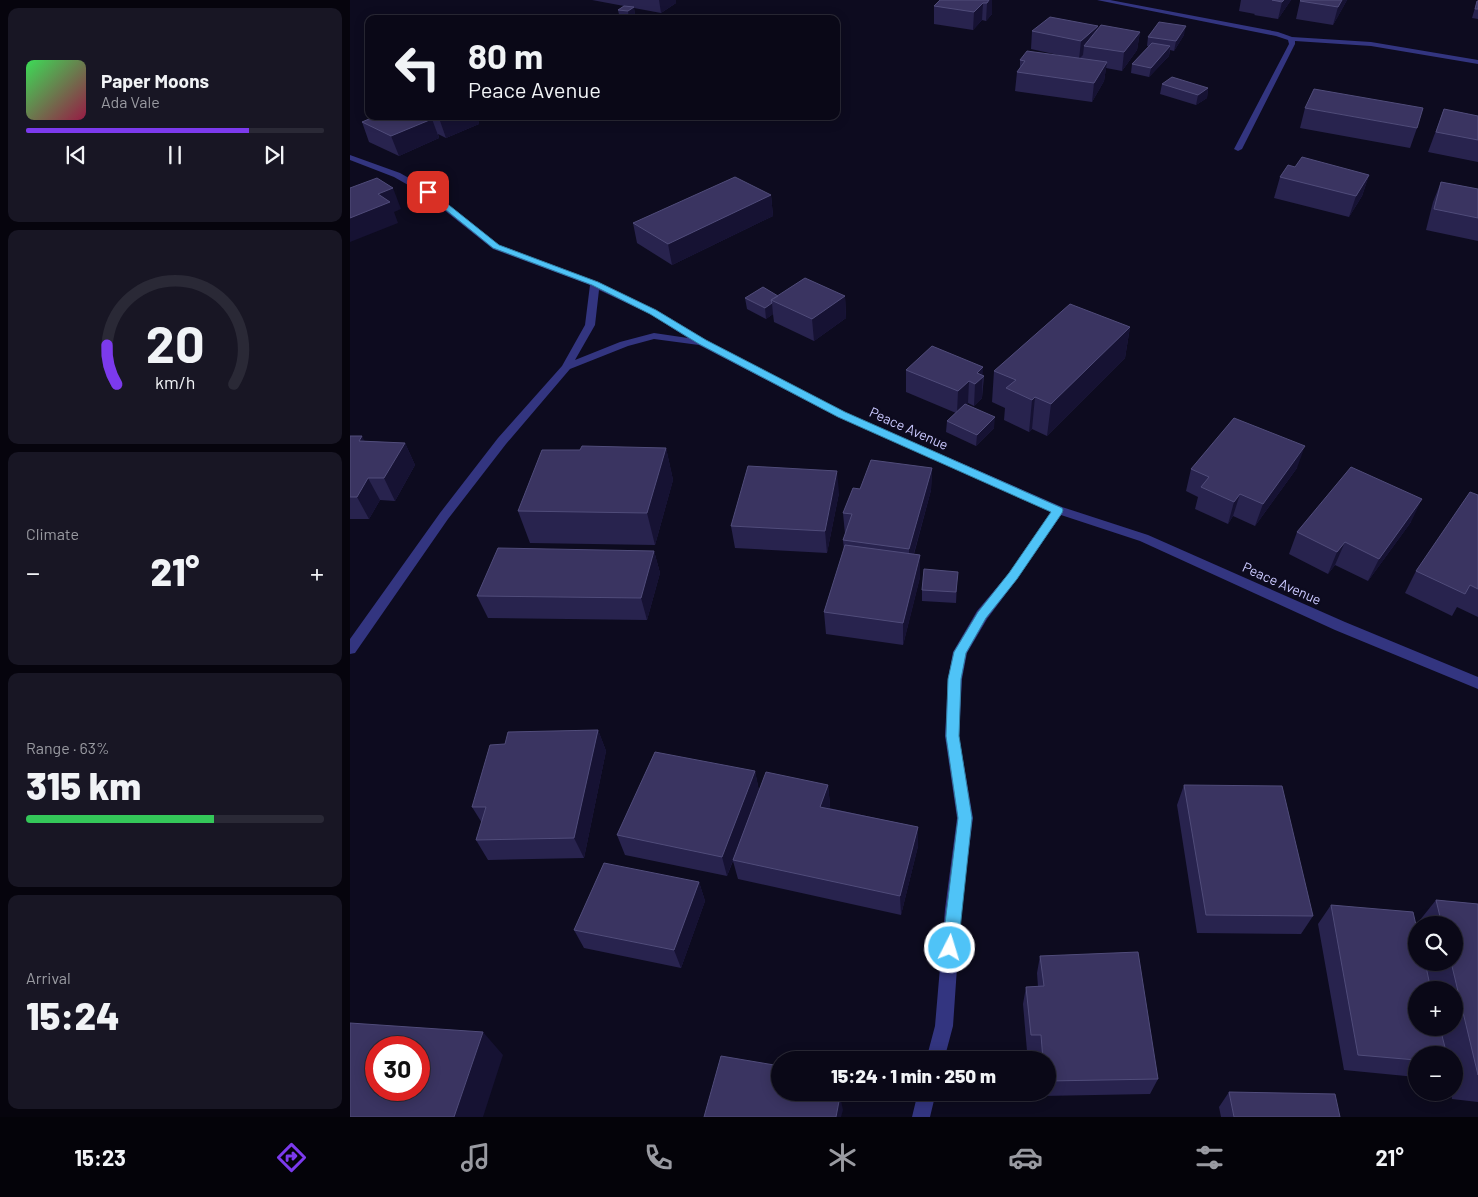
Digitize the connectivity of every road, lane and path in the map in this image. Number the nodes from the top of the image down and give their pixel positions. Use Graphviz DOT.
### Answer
graph roads {
  1 [pos="1100,0"];
  2 [pos="1291,39"];
  3 [pos="1478,62"];
  4 [pos="1238,149"];
  5 [pos="350,157"];
  6 [pos="595,284"];
  7 [pos="702,342"];
  8 [pos="566,366"];
  9 [pos="1058,510"];
  10 [pos="350,649"];
  11 [pos="1478,683"];
  12 [pos="937,1051"];
  13 [pos="925,1101"];
  14 [pos="921,1117"];
  1 -- 2 [label="street"];
  2 -- 3 [label="street"];
  2 -- 4 [label="street"];
  5 -- 6 [label="street, Peace Avenue"];
  6 -- 7 [label="street, Peace Avenue"];
  6 -- 8 [label="street"];
  7 -- 8 [label="street"];
  7 -- 9 [label="street, Peace Avenue"];
  8 -- 10 [label="street"];
  9 -- 11 [label="street, Peace Avenue"];
  9 -- 12 [label="street"];
  13 -- 14 [label="street"];
}
